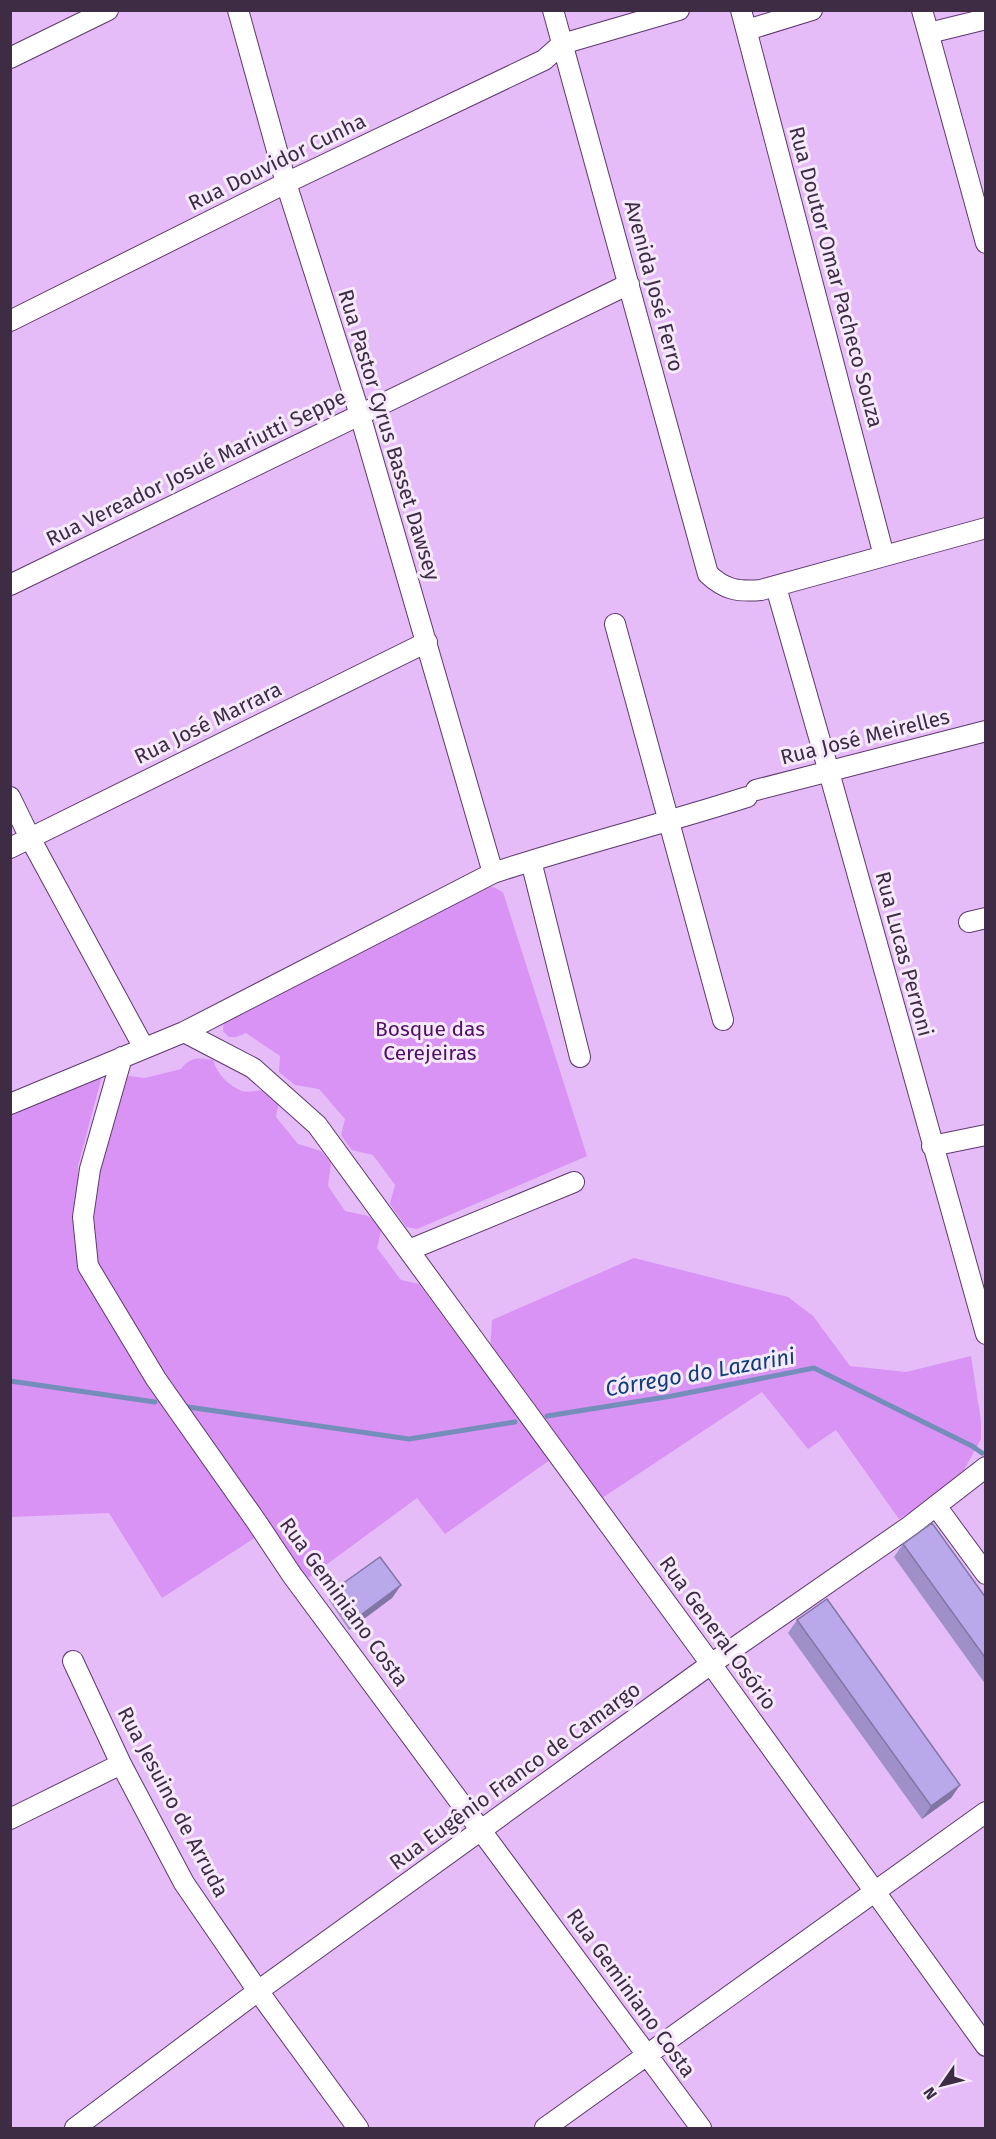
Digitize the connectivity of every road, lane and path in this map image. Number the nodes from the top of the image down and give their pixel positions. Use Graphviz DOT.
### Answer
graph roads {
  1 [pos="108,10"];
  2 [pos="238,10"];
  3 [pos="553,10"];
  4 [pos="679,10"];
  5 [pos="741,10"];
  6 [pos="812,10"];
  7 [pos="922,10"];
  8 [pos="986,19"];
  9 [pos="747,30"];
  10 [pos="929,33"];
  11 [pos="562,44"];
  12 [pos="10,58"];
  13 [pos="286,183"];
  14 [pos="986,243"];
  15 [pos="629,284"];
  16 [pos="10,321"];
  17 [pos="360,415"];
  18 [pos="986,528"];
  19 [pos="884,556"];
  20 [pos="10,585"];
  21 [pos="776,586"];
  22 [pos="615,624"];
  23 [pos="427,642"];
  24 [pos="986,731"];
  25 [pos="829,771"];
  26 [pos="10,796"];
  27 [pos="669,822"];
  28 [pos="30,838"];
  29 [pos="10,848"];
  30 [pos="531,861"];
  31 [pos="493,873"];
  32 [pos="723,1020"];
  33 [pos="184,1032"];
  34 [pos="144,1048"];
  35 [pos="122,1057"];
  36 [pos="580,1057"];
  37 [pos="10,1104"];
  38 [pos="986,1135"];
  39 [pos="932,1146"];
  40 [pos="574,1182"];
  41 [pos="409,1250"];
  42 [pos="986,1334"];
  43 [pos="986,1467"];
  44 [pos="936,1506"];
  45 [pos="986,1574"];
  46 [pos="74,1661"];
  47 [pos="711,1664"];
  48 [pos="121,1764"];
  49 [pos="986,1812"];
  50 [pos="10,1819"];
  51 [pos="481,1830"];
  52 [pos="874,1892"];
  53 [pos="258,1991"];
  54 [pos="986,2046"];
  55 [pos="647,2054"];
  56 [pos="75,2128"];
  57 [pos="358,2128"];
  58 [pos="545,2128"];
  59 [pos="701,2128"];
  1 -- 12 [label="street"];
  2 -- 13 [label="street, Rua Pastor Cyrus Basset Dawsey"];
  3 -- 11 [label="street, Avenida José Ferro"];
  4 -- 11 [label="street"];
  5 -- 9 [label="street, Rua Doutor Omar Pacheco Souza"];
  6 -- 9 [label="street"];
  7 -- 10 [label="street"];
  8 -- 10 [label="street"];
  9 -- 19 [label="street, Rua Doutor Omar Pacheco Souza"];
  10 -- 14 [label="street"];
  11 -- 13 [label="street, Rua Douvidor Cunha"];
  11 -- 15 [label="street, Avenida José Ferro"];
  13 -- 16 [label="street, Rua Douvidor Cunha"];
  13 -- 17 [label="street, Rua Pastor Cyrus Basset Dawsey"];
  15 -- 17 [label="street, Rua Vereador Josué Mariutti Seppe"];
  15 -- 21 [label="street, Avenida José Ferro"];
  17 -- 20 [label="street, Rua Vereador Josué Mariutti Seppe"];
  17 -- 23 [label="street, Rua Pastor Cyrus Basset Dawsey"];
  18 -- 19 [label="street"];
  19 -- 21 [label="street"];
  21 -- 25 [label="street, Rua Lucas Perroni"];
  22 -- 27 [label="street"];
  23 -- 28 [label="street, Rua José Marrara"];
  23 -- 31 [label="street, Rua Pastor Cyrus Basset Dawsey"];
  24 -- 25 [label="street, Rua José Meirelles"];
  25 -- 27 [label="street, Rua José Meirelles"];
  25 -- 39 [label="street, Rua Lucas Perroni"];
  26 -- 28 [label="street"];
  27 -- 30 [label="street, Rua José Meirelles"];
  27 -- 32 [label="street"];
  28 -- 29 [label="street, Rua José Marrara"];
  28 -- 34 [label="street"];
  30 -- 31 [label="street, Rua José Meirelles"];
  30 -- 36 [label="street"];
  31 -- 33 [label="street, Rua José Meirelles"];
  33 -- 34 [label="street, Rua José Meirelles"];
  33 -- 41 [label="street, Rua General Osório"];
  34 -- 35 [label="street, Rua José Meirelles"];
  35 -- 37 [label="street, Rua José Meirelles"];
  35 -- 51 [label="street, Rua Geminiano Costa"];
  38 -- 39 [label="street"];
  39 -- 42 [label="street, Rua Lucas Perroni"];
  40 -- 41 [label="street"];
  41 -- 47 [label="street, Rua General Osório"];
  43 -- 44 [label="street, Rua Eugênio Franco de Camargo"];
  44 -- 45 [label="street"];
  44 -- 47 [label="street, Rua Eugênio Franco de Camargo"];
  46 -- 48 [label="street, Rua Jesuino de Arruda"];
  47 -- 51 [label="street, Rua Eugênio Franco de Camargo"];
  47 -- 52 [label="street, Rua General Osório"];
  48 -- 50 [label="street"];
  48 -- 53 [label="street, Rua Jesuino de Arruda"];
  49 -- 52 [label="street"];
  51 -- 53 [label="street, Rua Eugênio Franco de Camargo"];
  51 -- 55 [label="street, Rua Geminiano Costa"];
  52 -- 54 [label="street, Rua General Osório"];
  52 -- 55 [label="street"];
  53 -- 56 [label="street, Rua Eugênio Franco de Camargo"];
  53 -- 57 [label="street, Rua Jesuino de Arruda"];
  55 -- 58 [label="street"];
  55 -- 59 [label="street, Rua Geminiano Costa"];
}
